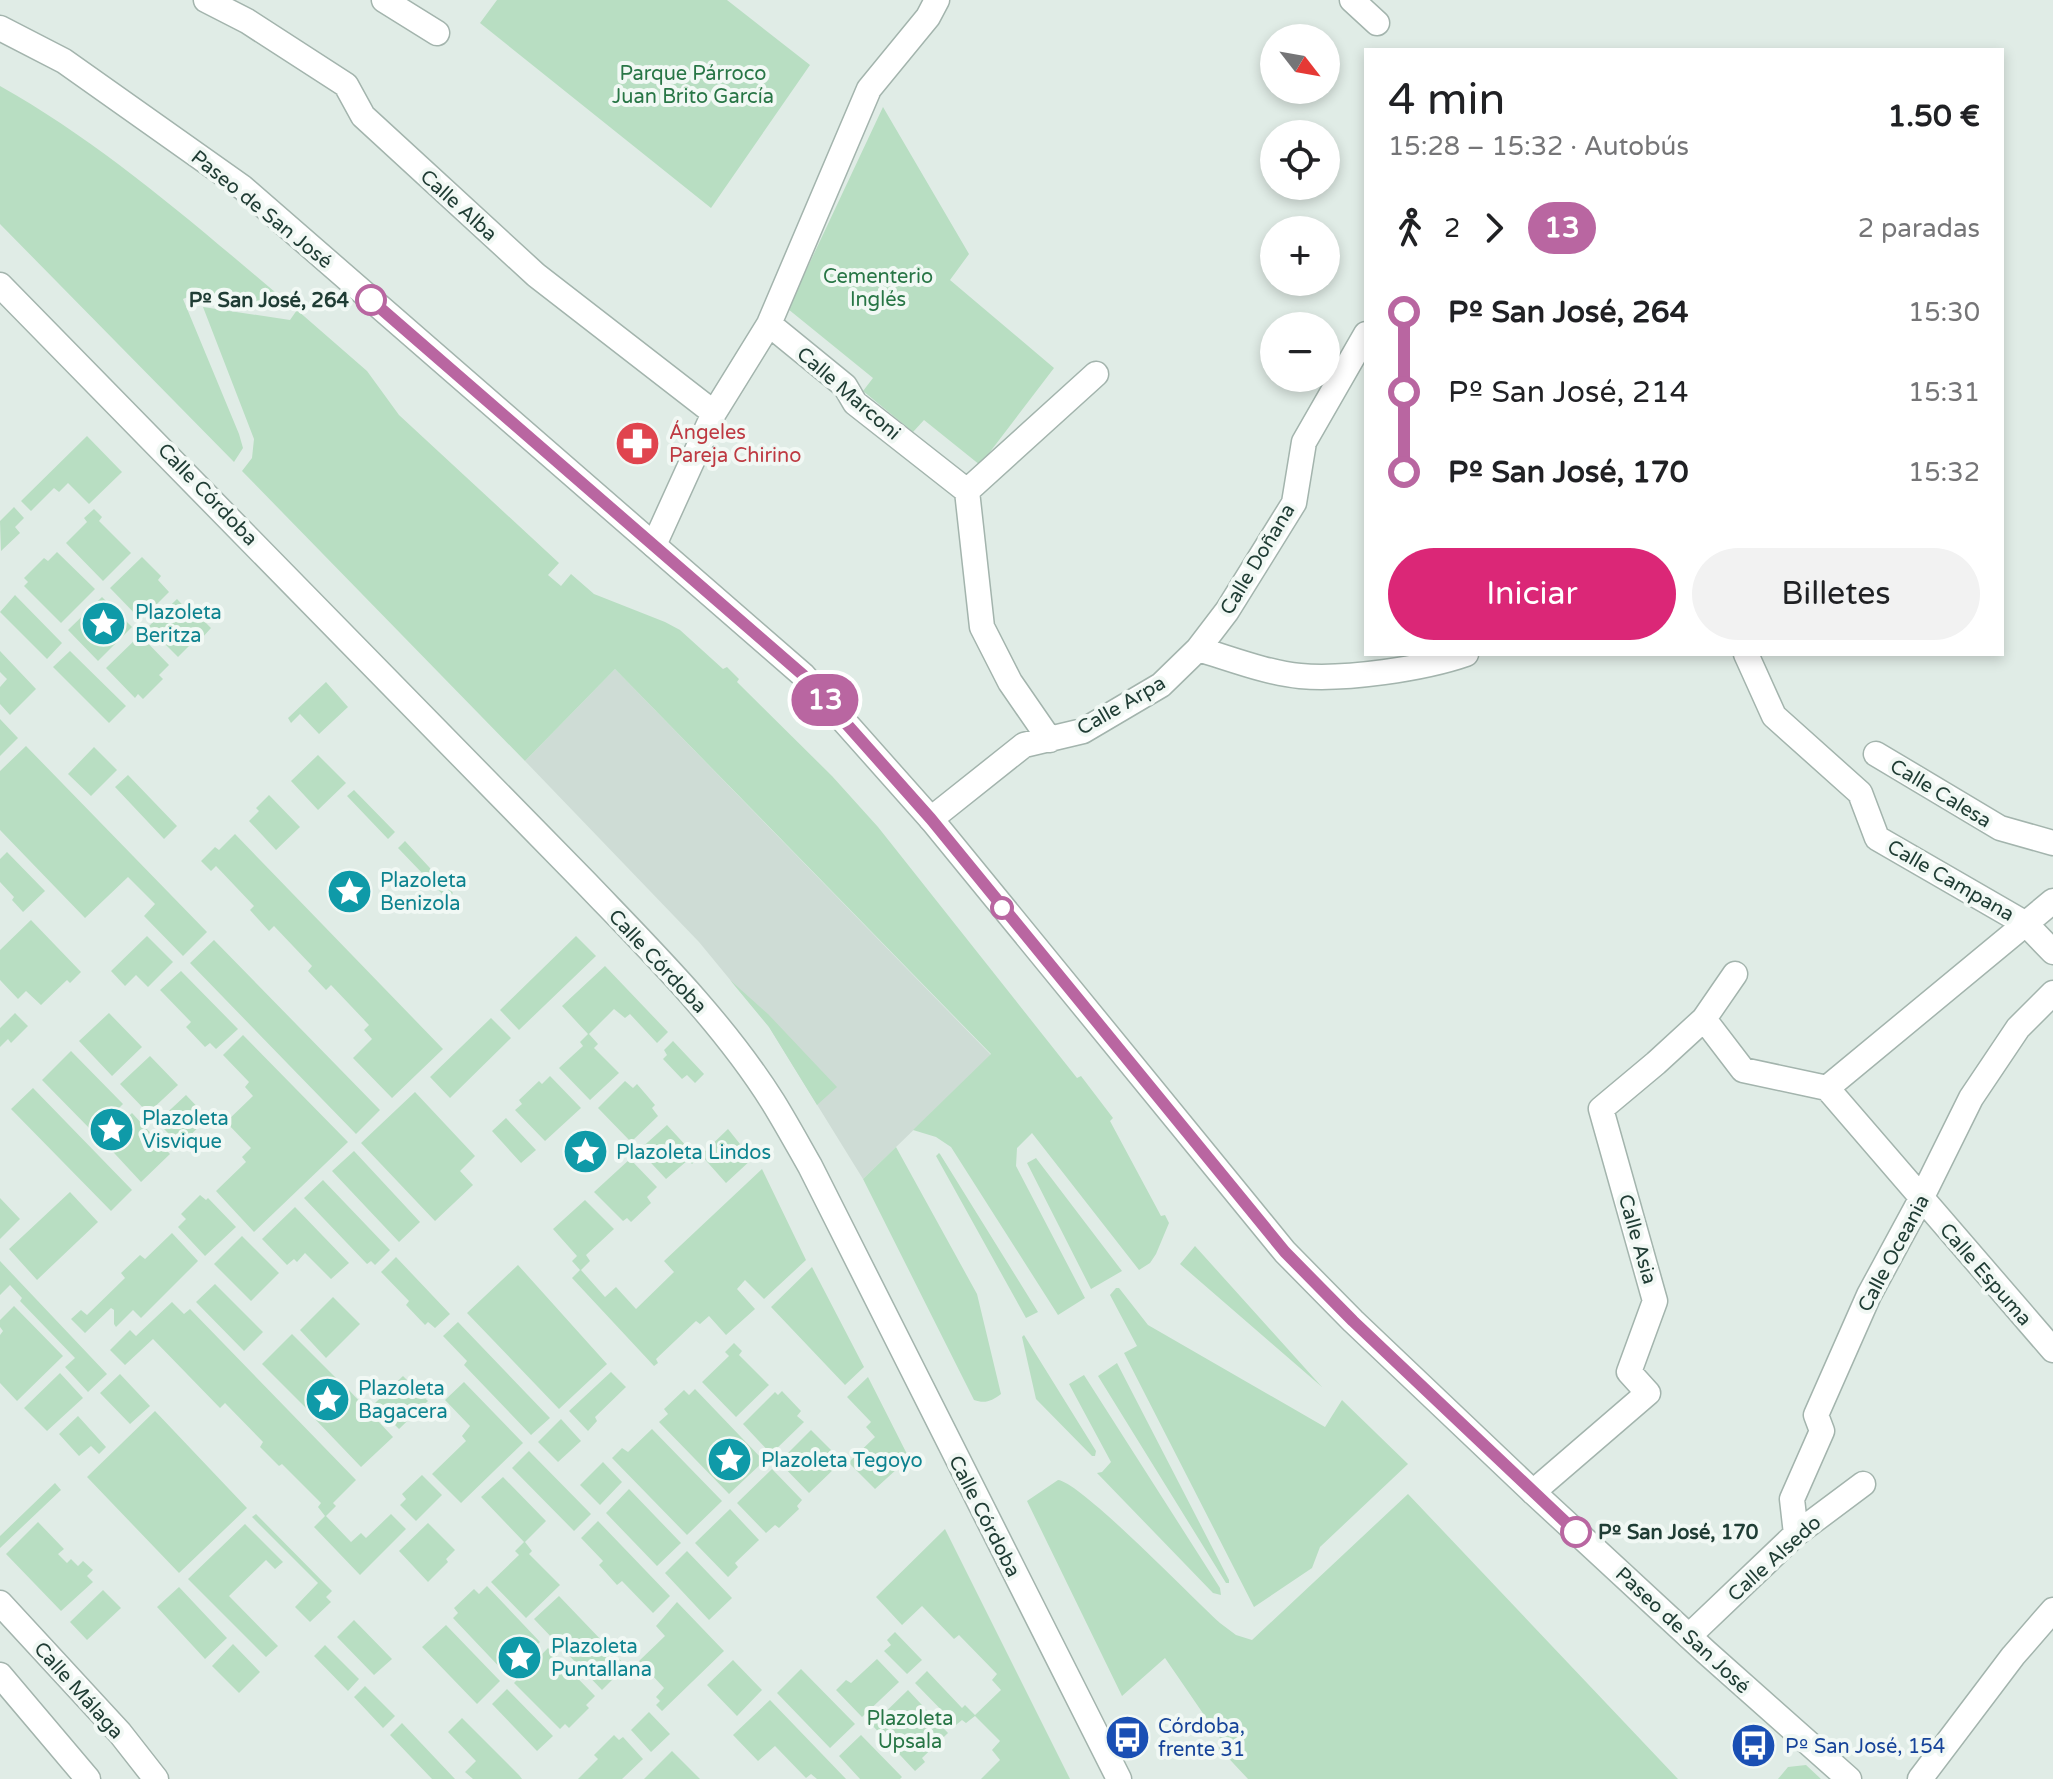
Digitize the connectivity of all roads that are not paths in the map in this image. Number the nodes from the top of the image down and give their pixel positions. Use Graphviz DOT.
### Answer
graph roads {
  1 [pos="206,0"];
  2 [pos="384,0"];
  3 [pos="937,0"];
  4 [pos="1352,0"];
  5 [pos="253,10"];
  6 [pos="1377,23"];
  7 [pos="0,28"];
  8 [pos="437,33"];
  9 [pos="0,285"];
  10 [pos="769,324"];
  11 [pos="1364,337"];
  12 [pos="1096,374"];
  13 [pos="714,413"];
  14 [pos="967,491"];
  15 [pos="654,545"];
  16 [pos="1198,649"];
  17 [pos="1459,656"];
  18 [pos="1747,656"];
  19 [pos="1050,740"];
  20 [pos="1876,754"];
  21 [pos="931,819"];
  22 [pos="2053,843"];
  23 [pos="2053,901"];
  24 [pos="2026,924"];
  25 [pos="2053,952"];
  26 [pos="1735,974"];
  27 [pos="2053,993"];
  28 [pos="1704,1019"];
  29 [pos="1827,1088"];
  30 [pos="1921,1199"];
  31 [pos="2053,1350"];
  32 [pos="1863,1484"];
  33 [pos="1533,1492"];
  34 [pos="1796,1534"];
  35 [pos="0,1603"];
  36 [pos="2048,1626"];
  37 [pos="1689,1636"];
  38 [pos="0,1675"];
  39 [pos="88,1779"];
  40 [pos="156,1779"];
  41 [pos="1119,1779"];
  42 [pos="1849,1779"];
  43 [pos="1920,1779"];
  1 -- 5 [label="street, Calle Alba"];
  2 -- 8 [label="street"];
  3 -- 10 [label="street"];
  4 -- 6 [label="street"];
  5 -- 13 [label="street, Calle Alba"];
  7 -- 15 [label="street, Paseo de San José"];
  9 -- 41 [label="street, Calle Córdoba"];
  10 -- 13 [label="street"];
  10 -- 14 [label="street, Calle Marconi"];
  11 -- 16 [label="street, Calle Doñana"];
  12 -- 14 [label="street"];
  13 -- 15 [label="street"];
  14 -- 19 [label="street"];
  15 -- 21 [label="street, Paseo de San José"];
  16 -- 17 [label="street"];
  16 -- 19 [label="street, Calle Arpa"];
  18 -- 24 [label="street, Calle Campana"];
  19 -- 21 [label="street, Calle Arpa"];
  20 -- 22 [label="street, Calle Calesa"];
  21 -- 33 [label="street, Paseo de San José"];
  23 -- 24 [label="street"];
  24 -- 25 [label="street, Calle Campana"];
  24 -- 29 [label="street"];
  26 -- 28 [label="street, Calle Asia"];
  27 -- 30 [label="street, Calle Oceania"];
  28 -- 29 [label="street"];
  28 -- 33 [label="street, Calle Asia"];
  29 -- 30 [label="street, Calle Espuma"];
  30 -- 31 [label="street, Calle Espuma"];
  30 -- 34 [label="street, Calle Oceania"];
  32 -- 34 [label="street, Calle Alsedo"];
  33 -- 37 [label="street, Paseo de San José"];
  34 -- 37 [label="street, Calle Alsedo"];
  35 -- 40 [label="street, Calle Málaga"];
  36 -- 43 [label="street"];
  37 -- 42 [label="street, Paseo de San José"];
  38 -- 39 [label="street"];
}
